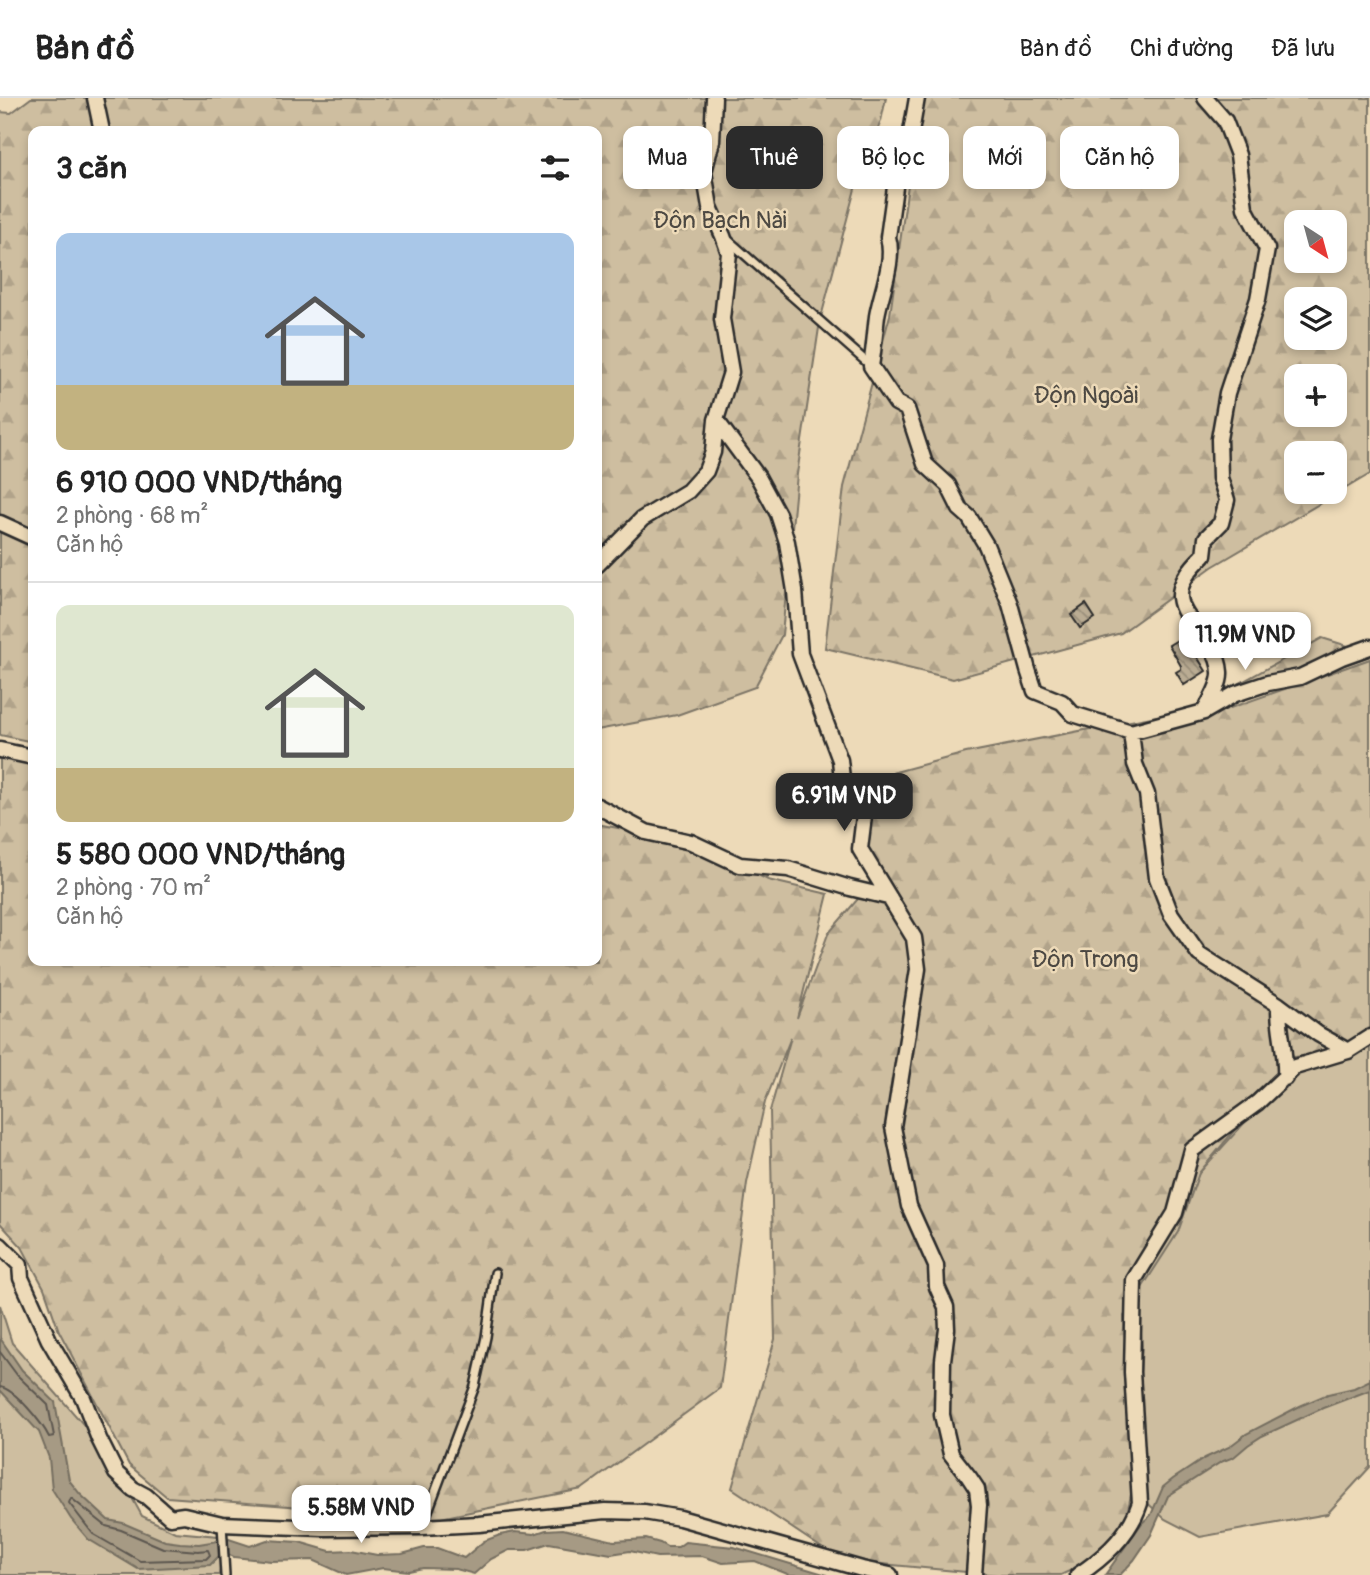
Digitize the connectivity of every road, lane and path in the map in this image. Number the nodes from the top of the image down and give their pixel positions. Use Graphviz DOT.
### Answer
graph roads {
  1 [pos="95,98"];
  2 [pos="714,98"];
  3 [pos="917,98"];
  4 [pos="1205,98"];
  5 [pos="101,126"];
  6 [pos="723,236"];
  7 [pos="871,366"];
  8 [pos="716,420"];
  9 [pos="0,523"];
  10 [pos="28,536"];
  11 [pos="602,560"];
  12 [pos="1370,647"];
  13 [pos="1204,712"];
  14 [pos="1132,733"];
  15 [pos="0,750"];
  16 [pos="28,756"];
  17 [pos="602,809"];
  18 [pos="888,897"];
  19 [pos="1279,1004"];
  20 [pos="1370,1037"];
  21 [pos="1348,1051"];
  22 [pos="1285,1078"];
  23 [pos="0,1245"];
  24 [pos="495,1273"];
  25 [pos="422,1527"];
  26 [pos="223,1531"];
  27 [pos="225,1575"];
  28 [pos="890,1575"];
  29 [pos="974,1575"];
  30 [pos="1078,1575"];
  1 -- 5 [label="street"];
  2 -- 6 [label="street"];
  3 -- 7 [label="street"];
  4 -- 13 [label="street"];
  6 -- 7 [label="lane"];
  6 -- 8 [label="street"];
  7 -- 14 [label="street"];
  8 -- 11 [label="street"];
  8 -- 18 [label="street"];
  9 -- 10 [label="street"];
  12 -- 13 [label="street"];
  13 -- 14 [label="street"];
  14 -- 19 [label="street"];
  15 -- 16 [label="street"];
  17 -- 18 [label="street"];
  18 -- 29 [label="street"];
  19 -- 21 [label="street"];
  19 -- 22 [label="street"];
  20 -- 21 [label="street"];
  21 -- 22 [label="street"];
  22 -- 30 [label="street"];
  23 -- 26 [label="street"];
  24 -- 25 [label="lane"];
  25 -- 26 [label="street"];
  25 -- 28 [label="street"];
  26 -- 27 [label="lane"];
}
